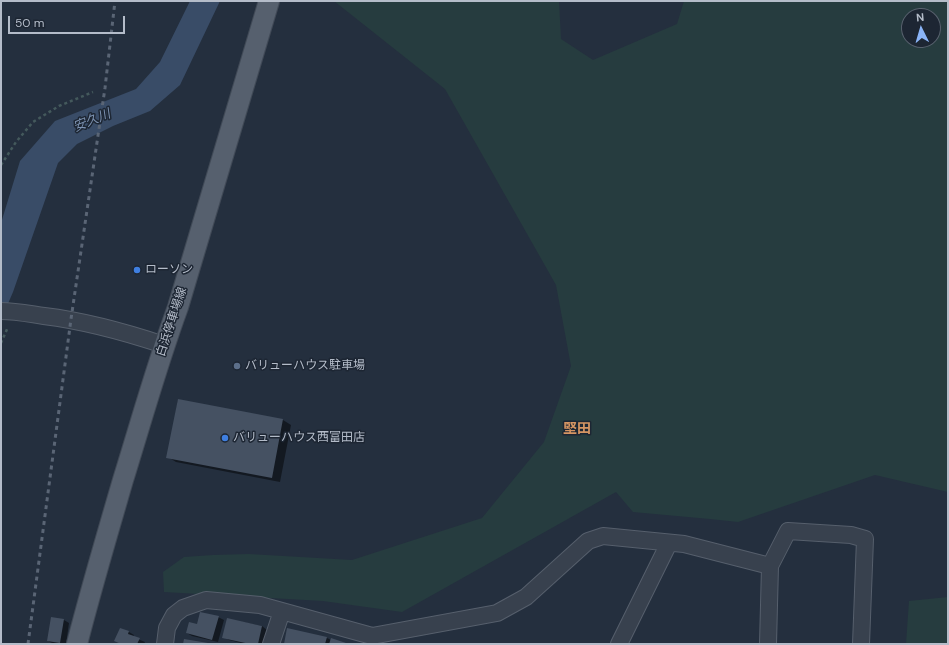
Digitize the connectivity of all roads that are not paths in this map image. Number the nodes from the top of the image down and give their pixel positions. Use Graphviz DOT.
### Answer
graph roads {
  1 [pos="269,1"];
  2 [pos="8,311"];
  3 [pos="164,345"];
  4 [pos="669,543"];
  5 [pos="770,566"];
  6 [pos="282,611"];
  7 [pos="375,640"];
  8 [pos="77,644"];
  9 [pos="166,644"];
  10 [pos="271,644"];
  11 [pos="619,644"];
  12 [pos="768,644"];
  13 [pos="861,644"];
  1 -- 3 [label="main road, 白浜停車場線"];
  2 -- 3 [label="street"];
  3 -- 8 [label="main road, 白浜停車場線"];
  4 -- 5 [label="street"];
  4 -- 7 [label="street"];
  4 -- 11 [label="street"];
  5 -- 12 [label="street"];
  5 -- 13 [label="street"];
  6 -- 7 [label="street"];
  6 -- 9 [label="street"];
  6 -- 10 [label="street"];
}
